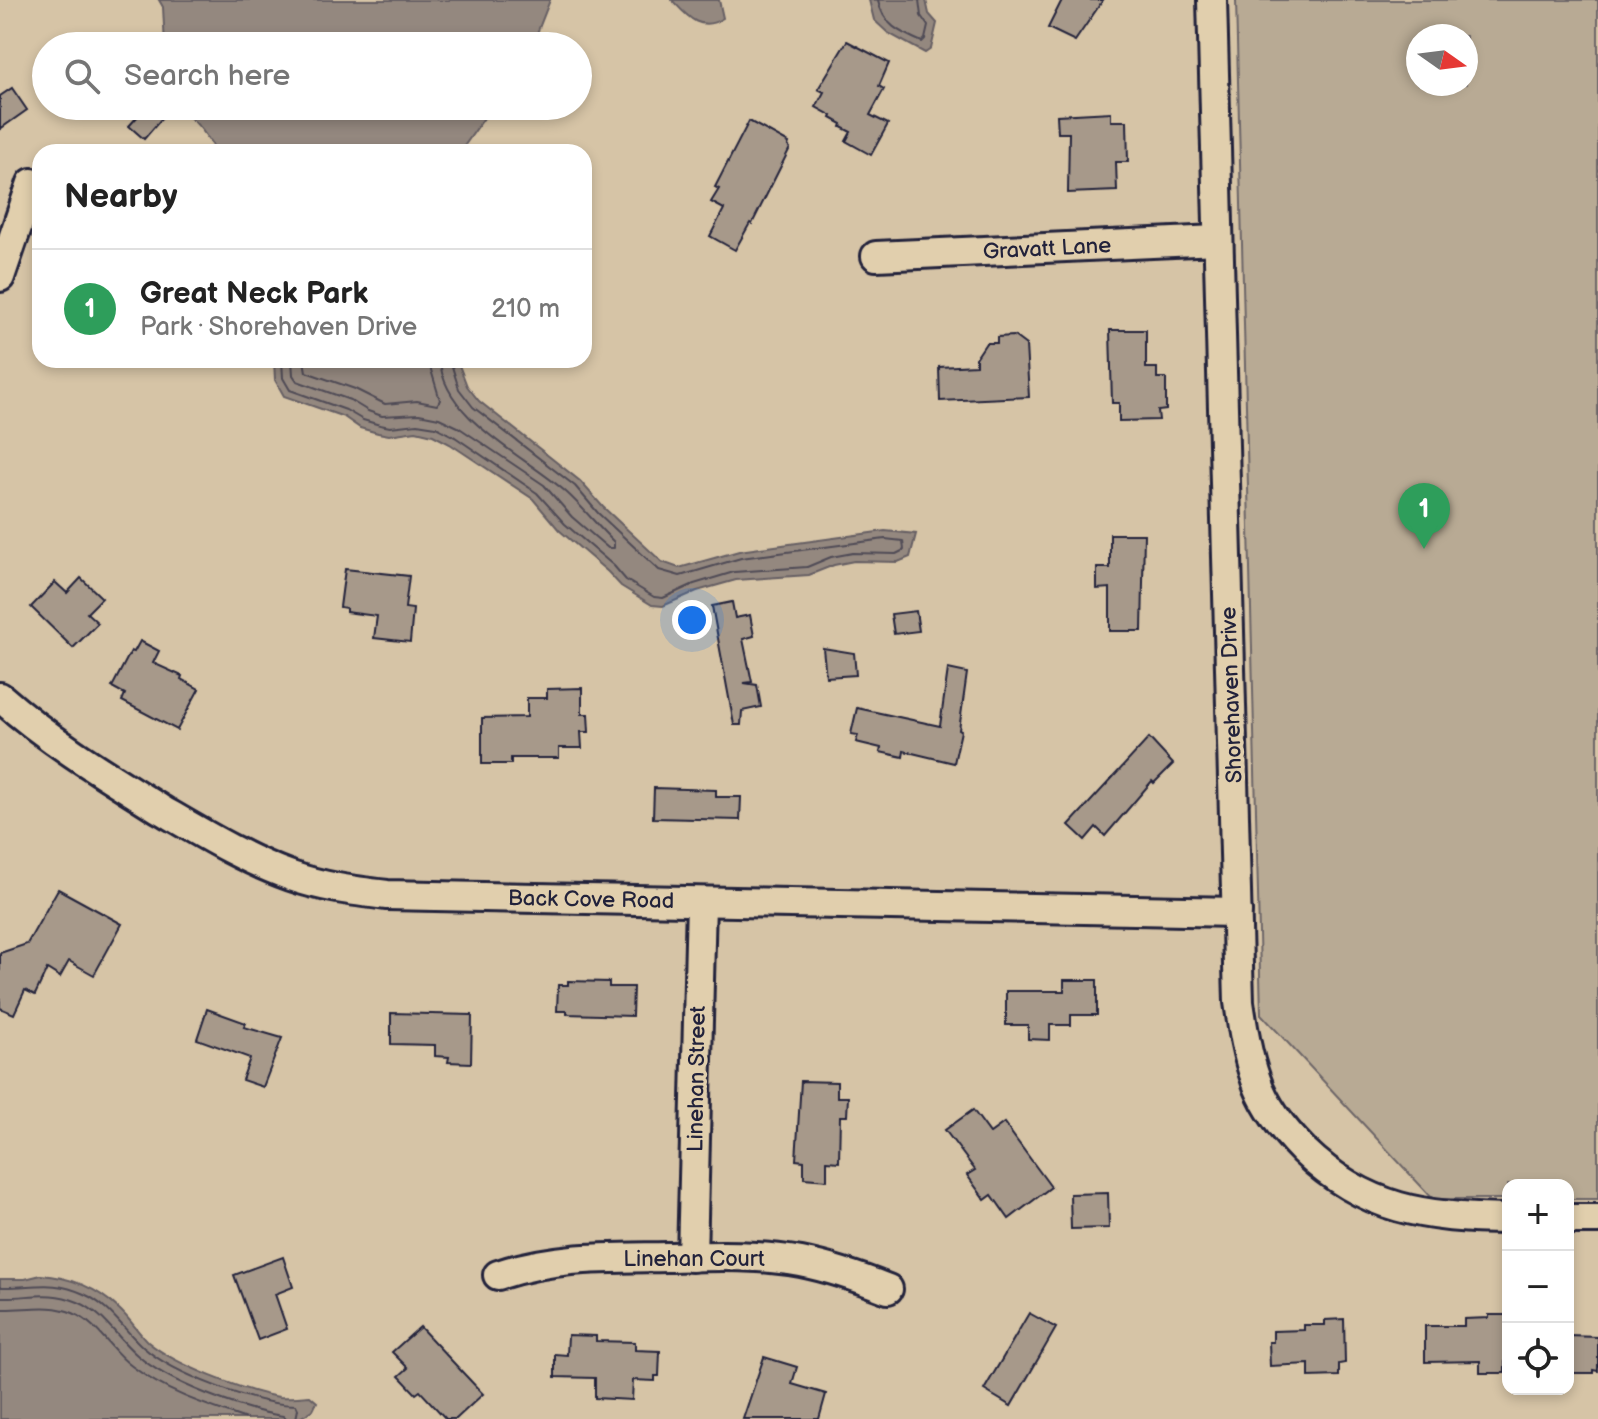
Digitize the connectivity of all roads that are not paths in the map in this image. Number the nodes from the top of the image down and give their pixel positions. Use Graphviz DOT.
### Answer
graph roads {
  1 [pos="1212,0"];
  2 [pos="32,183"];
  3 [pos="1217,240"];
  4 [pos="876,256"];
  5 [pos="0,277"];
  6 [pos="0,697"];
  7 [pos="701,902"];
  8 [pos="1237,912"];
  9 [pos="1502,1219"];
  10 [pos="1574,1219"];
  11 [pos="1598,1219"];
  12 [pos="692,1257"];
  13 [pos="498,1275"];
  14 [pos="888,1289"];
  1 -- 3 [label="street, Shorehaven Drive"];
  2 -- 5 [label="street"];
  3 -- 4 [label="street, Gravatt Lane"];
  3 -- 8 [label="street, Shorehaven Drive"];
  6 -- 7 [label="street, Back Cove Road"];
  7 -- 8 [label="street, Back Cove Road"];
  7 -- 12 [label="street, Linehan Street"];
  8 -- 9 [label="street, Shorehaven Drive"];
  10 -- 11 [label="street"];
  12 -- 13 [label="street, Linehan Court"];
  12 -- 14 [label="street, Linehan Court"];
}
